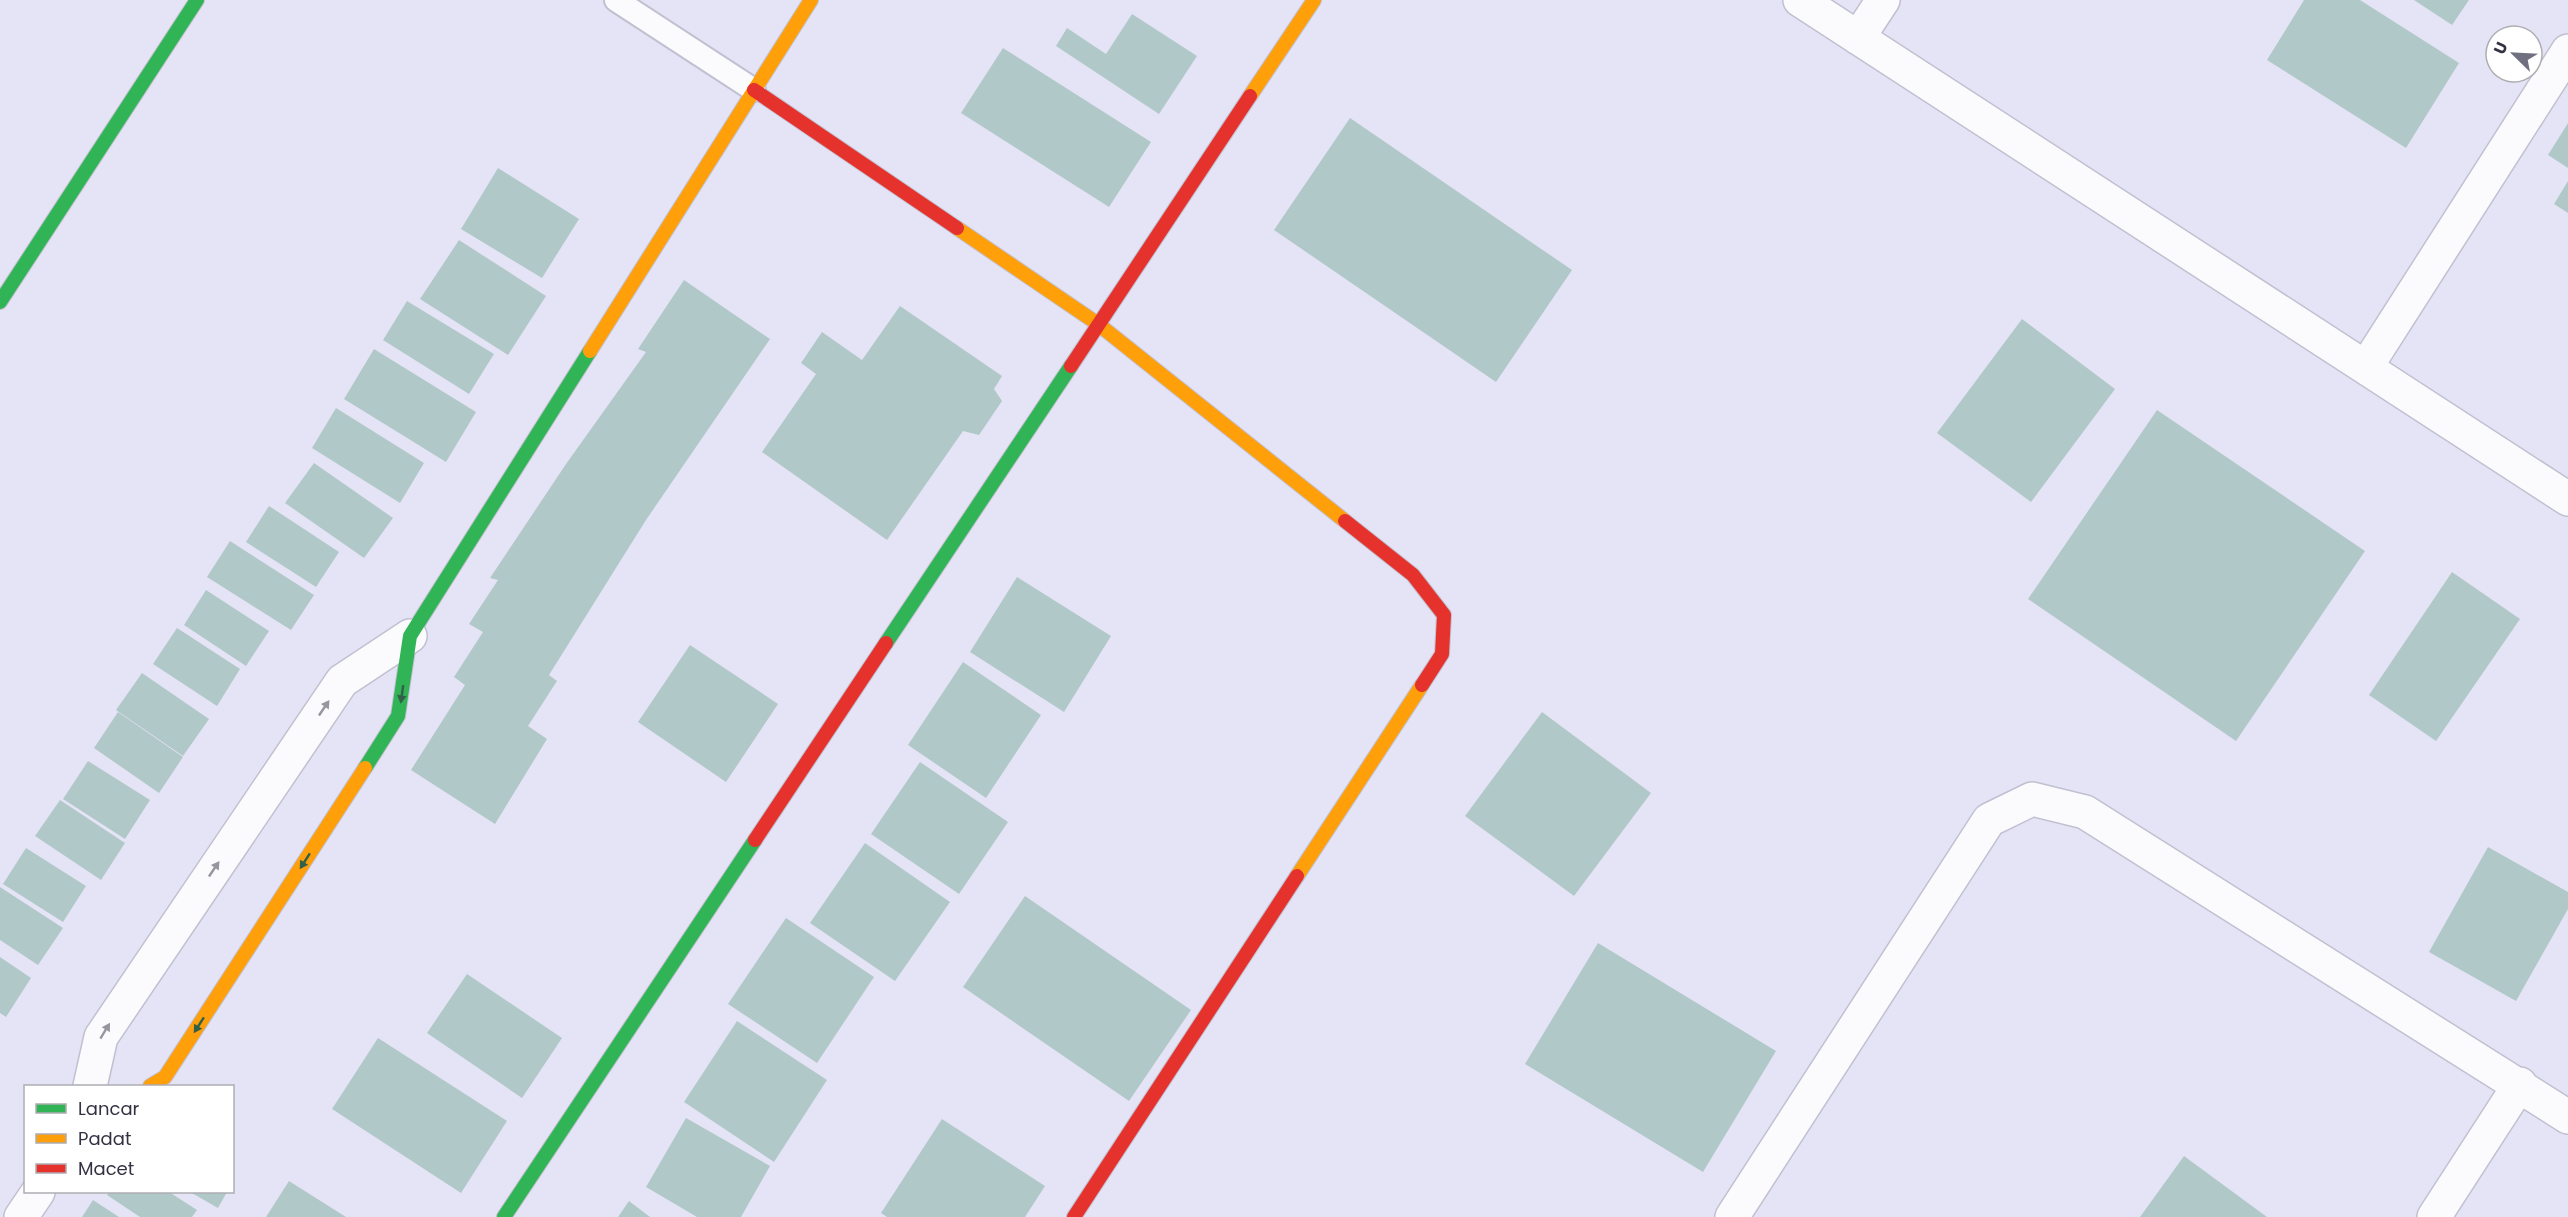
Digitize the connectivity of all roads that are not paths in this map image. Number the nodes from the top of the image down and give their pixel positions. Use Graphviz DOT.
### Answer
graph roads {
  1 [pos="197,0"];
  2 [pos="616,0"];
  3 [pos="811,0"];
  4 [pos="1314,0"];
  5 [pos="1800,0"];
  6 [pos="1883,0"];
  7 [pos="1858,38"];
  8 [pos="2568,51"];
  9 [pos="754,90"];
  10 [pos="0,303"];
  11 [pos="1098,324"];
  12 [pos="2366,368"];
  13 [pos="2568,498"];
  14 [pos="410,636"];
  15 [pos="2520,1084"];
  16 [pos="90,1085"];
  17 [pos="152,1085"];
  18 [pos="2568,1117"];
  19 [pos="37,1193"];
  20 [pos="21,1217"];
  21 [pos="504,1217"];
  22 [pos="1074,1217"];
  23 [pos="1732,1217"];
  24 [pos="2434,1217"];
  1 -- 10 [label="street"];
  2 -- 9 [label="lane"];
  3 -- 9 [label="street"];
  4 -- 11 [label="street"];
  5 -- 7 [label="street"];
  6 -- 7 [label="street"];
  7 -- 12 [label="street"];
  8 -- 12 [label="street"];
  9 -- 11 [label="street"];
  9 -- 14 [label="street"];
  11 -- 21 [label="street"];
  11 -- 22 [label="street"];
  12 -- 13 [label="street"];
  16 -- 14 [label="street, one-way"];
  14 -- 17 [label="street, one-way"];
  15 -- 18 [label="street"];
  15 -- 23 [label="street"];
  15 -- 24 [label="street"];
  19 -- 20 [label="street"];
}
